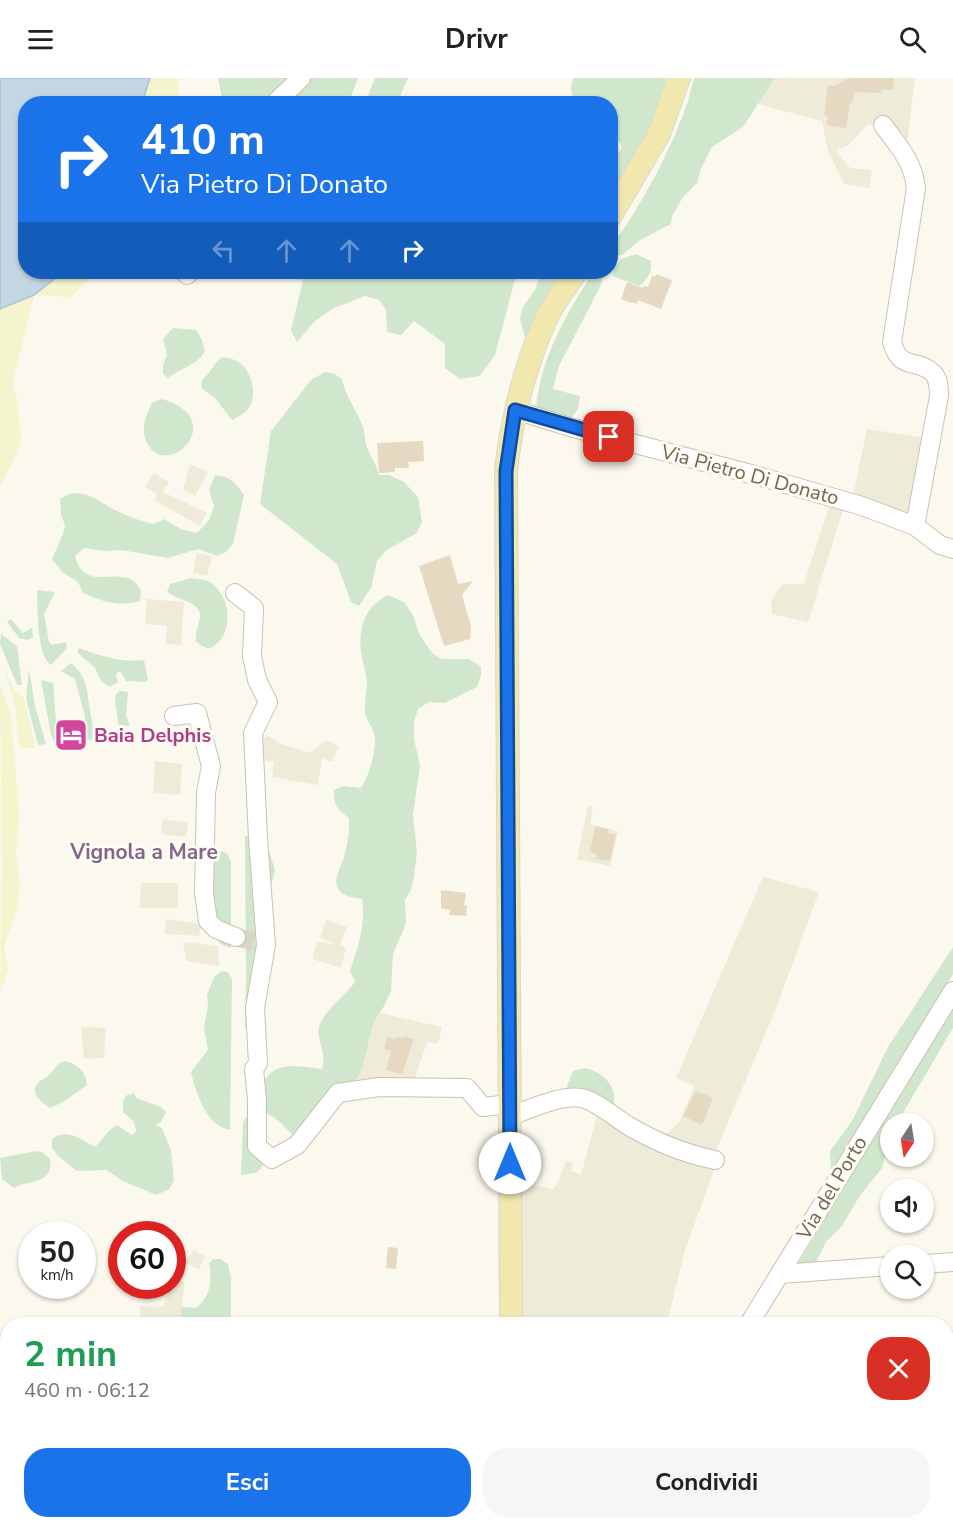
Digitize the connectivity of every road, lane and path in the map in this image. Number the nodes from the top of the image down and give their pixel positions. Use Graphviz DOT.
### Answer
graph roads {
  1 [pos="301,78"];
  2 [pos="679,78"];
  3 [pos="282,96"];
  4 [pos="884,125"];
  5 [pos="618,203"];
  6 [pos="571,279"];
  7 [pos="515,410"];
  8 [pos="915,526"];
  9 [pos="953,549"];
  10 [pos="235,593"];
  11 [pos="174,716"];
  12 [pos="236,937"];
  13 [pos="953,991"];
  14 [pos="510,1110"];
  15 [pos="715,1160"];
  16 [pos="953,1262"];
  17 [pos="934,1263"];
  18 [pos="880,1267"];
  19 [pos="780,1274"];
  20 [pos="511,1317"];
  21 [pos="753,1317"];
  1 -- 3 [label="street"];
  2 -- 5 [label="main road"];
  4 -- 8 [label="street"];
  6 -- 7 [label="main road"];
  7 -- 8 [label="street, Via Pietro Di Donato"];
  7 -- 14 [label="main road"];
  8 -- 9 [label="street, Via Pietro Di Donato"];
  10 -- 14 [label="street"];
  11 -- 12 [label="street"];
  13 -- 19 [label="street, Via del Porto"];
  14 -- 15 [label="street"];
  14 -- 20 [label="main road"];
  16 -- 17 [label="street"];
  18 -- 19 [label="street"];
  19 -- 21 [label="street, Via del Porto"];
}
